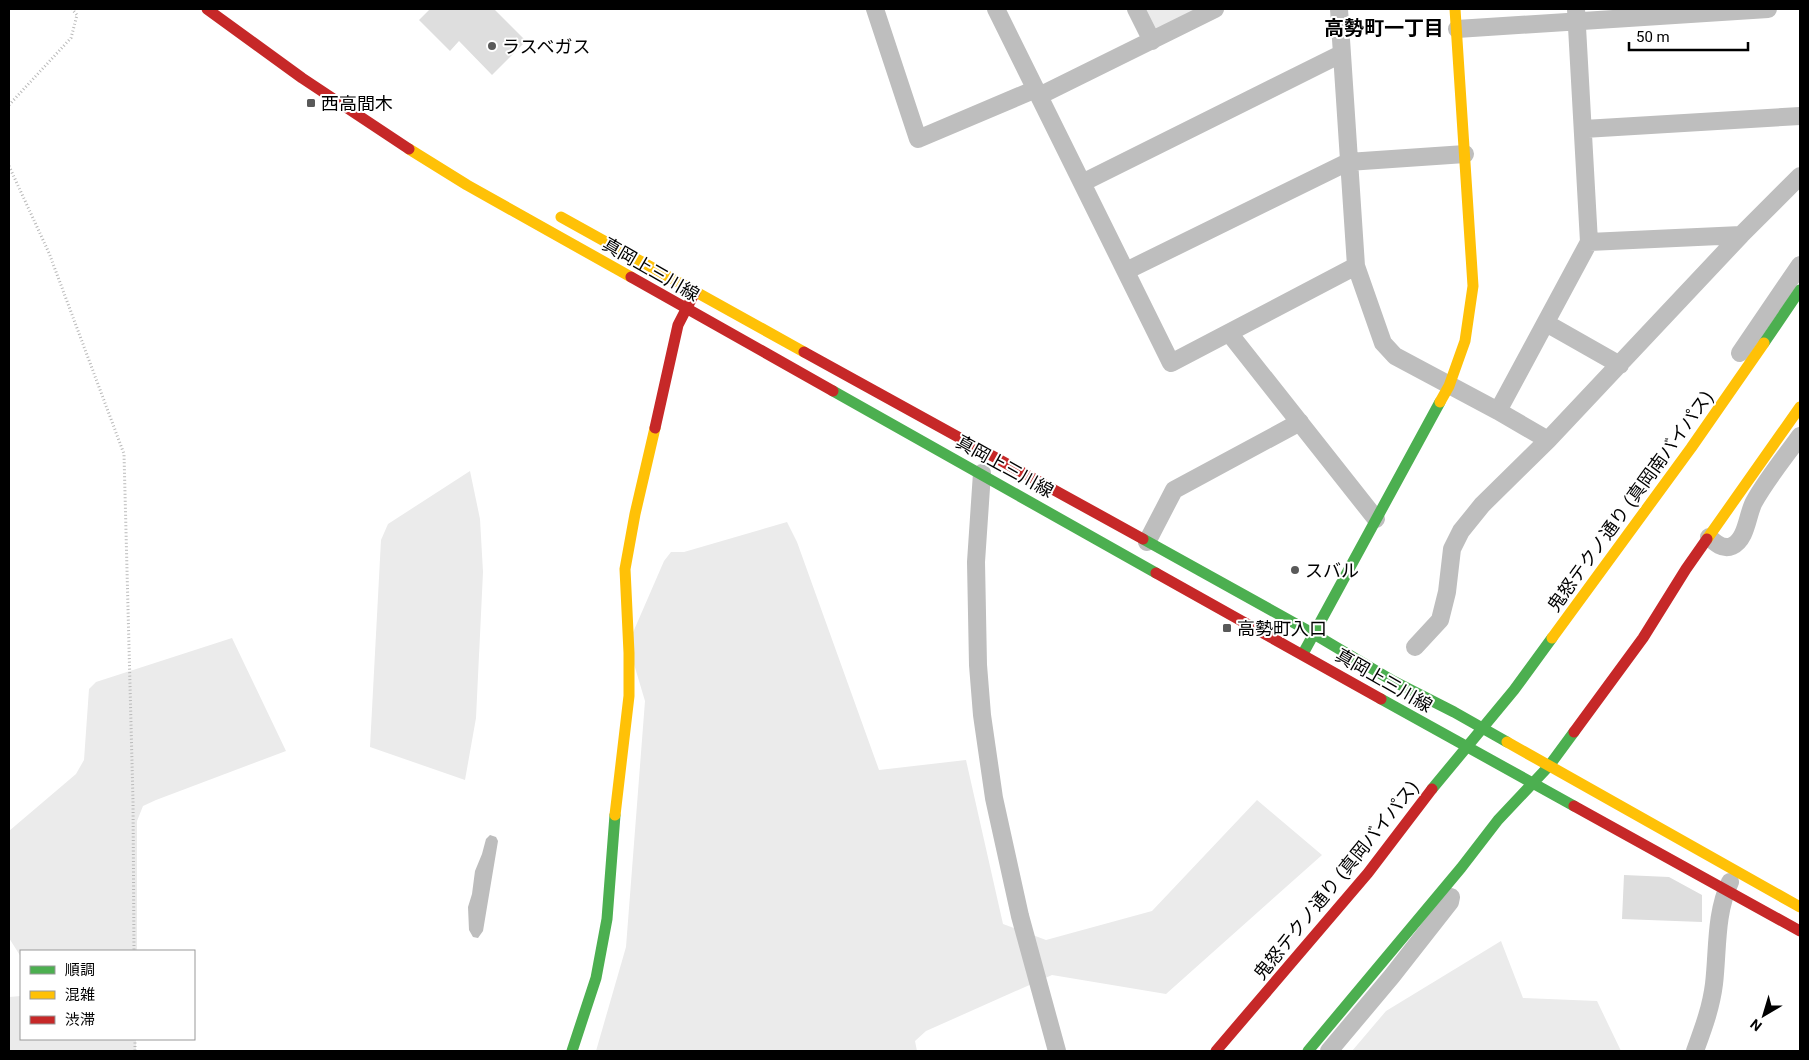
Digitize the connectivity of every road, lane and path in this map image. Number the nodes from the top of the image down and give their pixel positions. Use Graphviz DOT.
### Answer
graph roads {
  1 [pos="72,9"];
  2 [pos="207,9"];
  3 [pos="875,9"];
  4 [pos="996,9"];
  5 [pos="1136,9"];
  6 [pos="1215,9"];
  7 [pos="1339,9"];
  8 [pos="1455,9"];
  9 [pos="1768,9"];
  10 [pos="1576,15"];
  11 [pos="1457,29"];
  12 [pos="1152,40"];
  13 [pos="1341,54"];
  14 [pos="1038,93"];
  15 [pos="9,106"];
  16 [pos="1800,116"];
  17 [pos="1584,129"];
  18 [pos="1465,154"];
  19 [pos="1348,162"];
  20 [pos="9,166"];
  21 [pos="1800,176"];
  22 [pos="1082,183"];
  23 [pos="555,213"];
  24 [pos="1741,235"];
  25 [pos="1589,242"];
  26 [pos="1800,265"];
  27 [pos="1356,266"];
  28 [pos="1126,271"];
  29 [pos="1800,290"];
  30 [pos="695,292"];
  31 [pos="685,309"];
  32 [pos="1546,323"];
  33 [pos="1229,333"];
  34 [pos="1740,353"];
  35 [pos="1620,365"];
  36 [pos="1449,386"];
  37 [pos="1800,407"];
  38 [pos="1498,411"];
  39 [pos="1300,422"];
  40 [pos="1800,436"];
  41 [pos="1548,440"];
  42 [pos="982,473"];
  43 [pos="1376,519"];
  44 [pos="1709,537"];
  45 [pos="1146,542"];
  46 [pos="1314,634"];
  47 [pos="1415,647"];
  48 [pos="1303,654"];
  49 [pos="1481,729"];
  50 [pos="1466,747"];
  51 [pos="1549,766"];
  52 [pos="1533,783"];
  53 [pos="1461,868"];
  54 [pos="1735,870"];
  55 [pos="1726,889"];
  56 [pos="1800,907"];
  57 [pos="1800,931"];
  58 [pos="134,950"];
  59 [pos="572,1051"];
  60 [pos="1057,1051"];
  61 [pos="1216,1051"];
  62 [pos="1308,1051"];
  63 [pos="1329,1051"];
  64 [pos="1695,1051"];
  1 -- 15 [label="path"];
  2 -- 31 [label="main road, 真岡上三川線"];
  3 -- 14 [label="street"];
  4 -- 14 [label="street"];
  5 -- 12 [label="street"];
  6 -- 12 [label="street"];
  7 -- 13 [label="street"];
  8 -- 11 [label="main road"];
  9 -- 10 [label="street"];
  10 -- 11 [label="street"];
  10 -- 17 [label="street"];
  11 -- 18 [label="main road"];
  12 -- 14 [label="street"];
  13 -- 19 [label="street"];
  13 -- 22 [label="street"];
  14 -- 22 [label="street"];
  16 -- 17 [label="street"];
  17 -- 25 [label="street"];
  18 -- 19 [label="street"];
  18 -- 36 [label="main road"];
  19 -- 27 [label="street"];
  19 -- 28 [label="street"];
  20 -- 58 [label="path"];
  21 -- 24 [label="street"];
  22 -- 28 [label="street"];
  23 -- 30 [label="main road, 真岡上三川線"];
  24 -- 25 [label="street"];
  24 -- 35 [label="street"];
  25 -- 32 [label="street"];
  26 -- 34 [label="street"];
  27 -- 33 [label="street"];
  27 -- 36 [label="street"];
  28 -- 33 [label="street"];
  29 -- 49 [label="main road, 鬼怒テクノ通り (真岡南バイパス)"];
  30 -- 31 [label="main road"];
  30 -- 45 [label="main road, 真岡上三川線"];
  31 -- 42 [label="main road, 真岡上三川線"];
  31 -- 59 [label="main road"];
  32 -- 35 [label="street"];
  32 -- 38 [label="street"];
  33 -- 39 [label="street"];
  35 -- 41 [label="street"];
  36 -- 38 [label="street"];
  36 -- 43 [label="main road"];
  37 -- 44 [label="main road"];
  38 -- 41 [label="street"];
  39 -- 43 [label="street"];
  39 -- 45 [label="street"];
  40 -- 44 [label="street"];
  41 -- 47 [label="street"];
  42 -- 48 [label="main road, 真岡上三川線"];
  42 -- 60 [label="street"];
  43 -- 46 [label="main road"];
  44 -- 51 [label="main road"];
  45 -- 46 [label="main road, 真岡上三川線"];
  46 -- 48 [label="main road"];
  46 -- 49 [label="main road, 真岡上三川線"];
  48 -- 50 [label="main road, 真岡上三川線"];
  49 -- 50 [label="main road, 鬼怒テクノ通り (真岡バイパス)"];
  49 -- 51 [label="main road, 真岡上三川線"];
  50 -- 52 [label="main road, 真岡上三川線"];
  50 -- 61 [label="main road, 鬼怒テクノ通り (真岡バイパス)"];
  51 -- 52 [label="main road"];
  51 -- 54 [label="main road, 真岡上三川線"];
  52 -- 53 [label="main road"];
  52 -- 55 [label="main road, 真岡上三川線"];
  53 -- 62 [label="main road"];
  53 -- 63 [label="street"];
  54 -- 55 [label="street"];
  54 -- 56 [label="main road, 真岡上三川線"];
  55 -- 57 [label="main road, 真岡上三川線"];
  55 -- 64 [label="street"];
}
